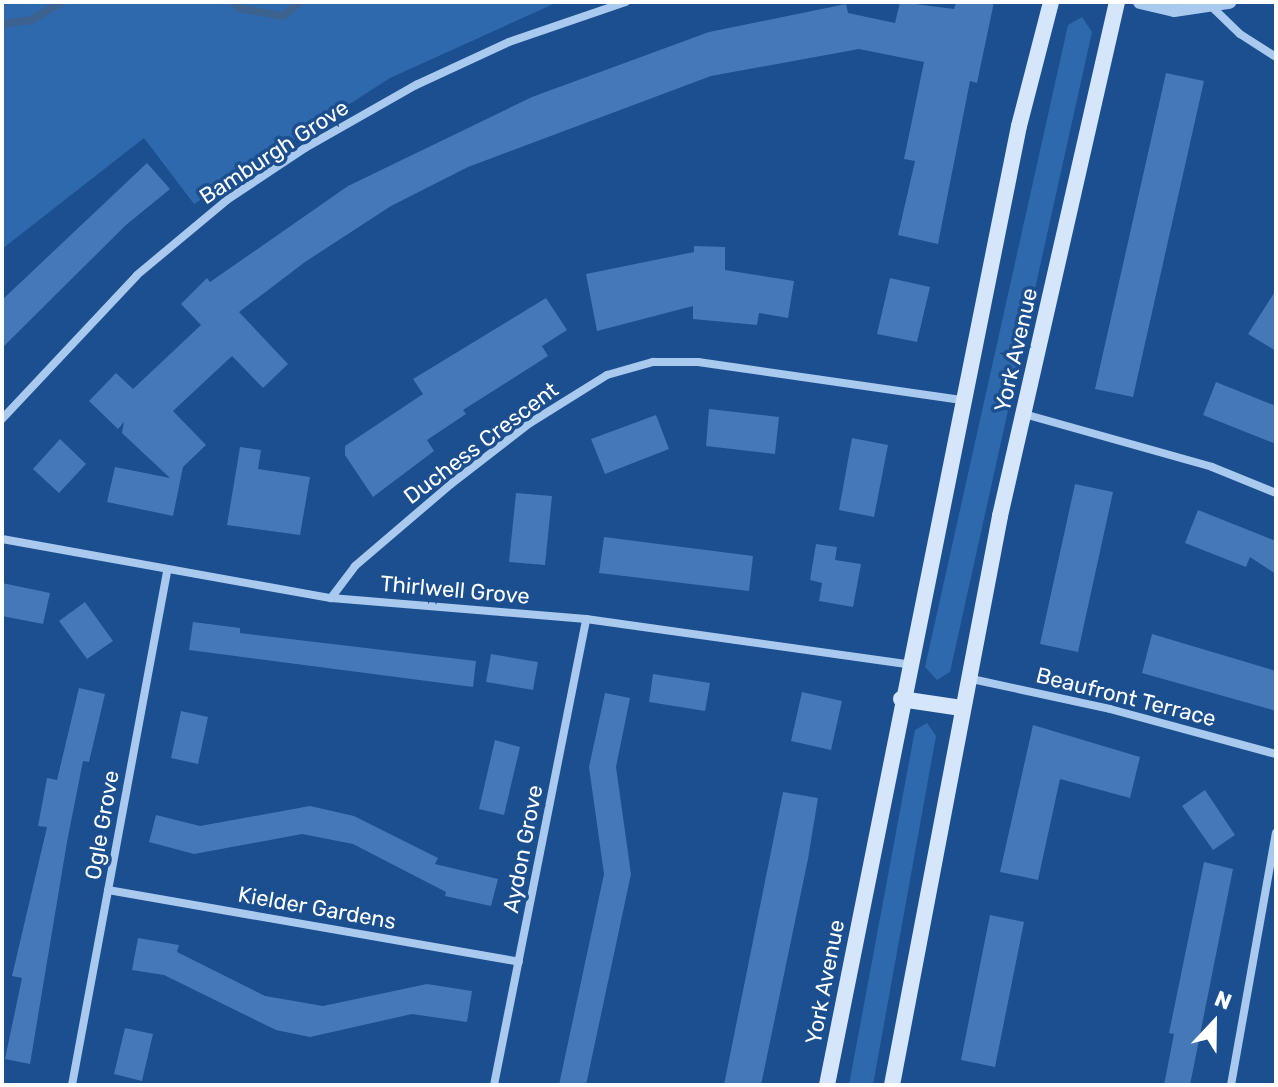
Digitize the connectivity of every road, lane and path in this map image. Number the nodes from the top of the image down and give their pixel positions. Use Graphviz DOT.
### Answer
graph roads {
  1 [pos="626,2"];
  2 [pos="1051,2"];
  3 [pos="1117,2"];
  4 [pos="1140,2"];
  5 [pos="1229,2"];
  6 [pos="1212,7"];
  7 [pos="1276,57"];
  8 [pos="963,400"];
  9 [pos="1024,414"];
  10 [pos="2,419"];
  11 [pos="1276,493"];
  12 [pos="2,539"];
  13 [pos="167,572"];
  14 [pos="331,598"];
  15 [pos="586,619"];
  16 [pos="908,664"];
  17 [pos="967,678"];
  18 [pos="901,699"];
  19 [pos="961,708"];
  20 [pos="1276,754"];
  21 [pos="1276,833"];
  22 [pos="108,890"];
  23 [pos="519,962"];
  24 [pos="72,1085"];
  25 [pos="494,1085"];
  26 [pos="827,1085"];
  27 [pos="892,1085"];
  28 [pos="1231,1085"];
  1 -- 10 [label="street, Bamburgh Grove"];
  2 -- 8 [label="main road, York Avenue"];
  3 -- 9 [label="main road, York Avenue"];
  4 -- 6 [label="street"];
  5 -- 6 [label="street"];
  6 -- 7 [label="street"];
  8 -- 14 [label="street, Duchess Crescent"];
  8 -- 16 [label="main road, York Avenue"];
  9 -- 11 [label="street"];
  9 -- 17 [label="main road, York Avenue"];
  12 -- 13 [label="street, Thirlwell Grove"];
  13 -- 14 [label="street, Thirlwell Grove"];
  13 -- 22 [label="street, Ogle Grove"];
  14 -- 15 [label="street, Thirlwell Grove"];
  15 -- 16 [label="street, Thirlwell Grove"];
  15 -- 23 [label="street, Aydon Grove"];
  16 -- 18 [label="main road, York Avenue"];
  17 -- 19 [label="main road, York Avenue"];
  17 -- 20 [label="street, Beaufront Terrace"];
  18 -- 19 [label="main road"];
  18 -- 26 [label="main road, York Avenue"];
  19 -- 27 [label="main road, York Avenue"];
  21 -- 28 [label="street"];
  22 -- 23 [label="street, Kielder Gardens"];
  22 -- 24 [label="street, Ogle Grove"];
  23 -- 25 [label="street, Aydon Grove"];
}
